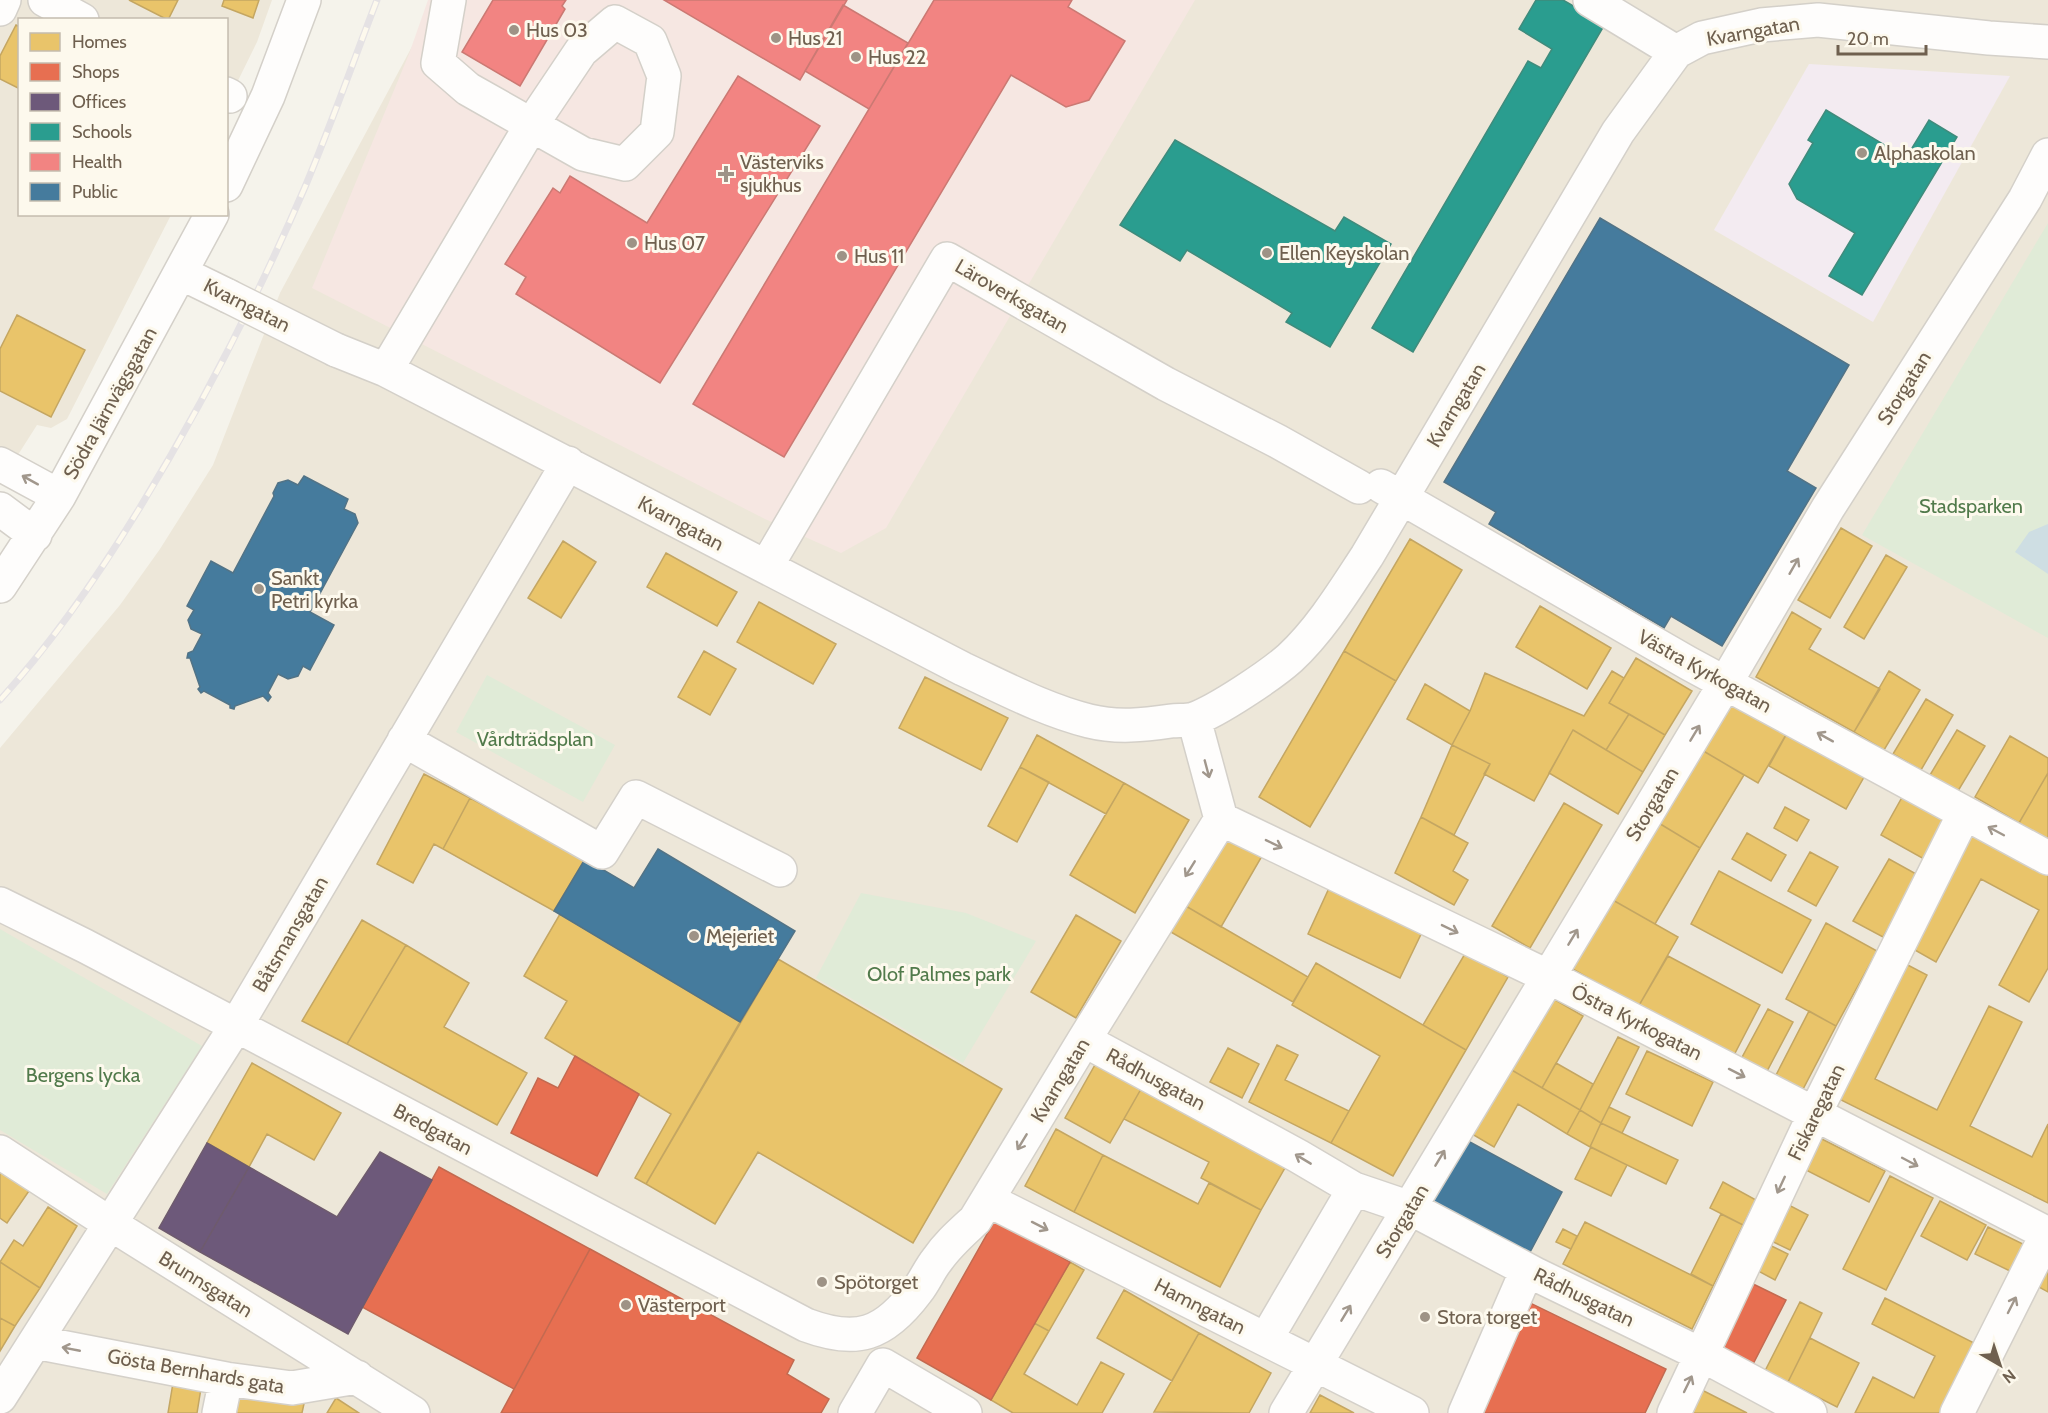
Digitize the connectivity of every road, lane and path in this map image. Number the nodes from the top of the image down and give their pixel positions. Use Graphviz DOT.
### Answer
graph roads {
  1 [pos="4,0"];
  2 [pos="45,0"];
  3 [pos="304,0"];
  4 [pos="449,0"];
  5 [pos="1590,0"];
  6 [pos="0,9"];
  7 [pos="78,18"];
  8 [pos="2048,42"];
  9 [pos="1676,52"];
  10 [pos="2048,156"];
  11 [pos="2048,174"];
  12 [pos="228,180"];
  13 [pos="2025,199"];
  14 [pos="211,216"];
  15 [pos="181,273"];
  16 [pos="386,370"];
  17 [pos="0,464"];
  18 [pos="568,464"];
  19 [pos="1362,482"];
  20 [pos="59,496"];
  21 [pos="1400,498"];
  22 [pos="0,510"];
  23 [pos="35,535"];
  24 [pos="766,567"];
  25 [pos="0,586"];
  26 [pos="1726,682"];
  27 [pos="1194,719"];
  28 [pos="404,740"];
  29 [pos="1964,814"];
  30 [pos="1221,819"];
  31 [pos="2048,858"];
  32 [pos="780,870"];
  33 [pos="0,904"];
  34 [pos="1549,977"];
  35 [pos="236,1026"];
  36 [pos="1084,1040"];
  37 [pos="1815,1113"];
  38 [pos="0,1152"];
  39 [pos="1354,1189"];
  40 [pos="988,1200"];
  41 [pos="1410,1208"];
  42 [pos="109,1223"];
  43 [pos="2048,1233"];
  44 [pos="1527,1270"];
  45 [pos="870,1332"];
  46 [pos="1266,1339"];
  47 [pos="35,1342"];
  48 [pos="1702,1354"];
  49 [pos="1315,1363"];
  50 [pos="883,1365"];
  51 [pos="357,1377"];
  52 [pos="226,1379"];
  53 [pos="0,1397"];
  54 [pos="219,1413"];
  55 [pos="413,1413"];
  56 [pos="855,1413"];
  57 [pos="965,1413"];
  58 [pos="1286,1413"];
  59 [pos="1412,1413"];
  60 [pos="1465,1413"];
  61 [pos="1674,1413"];
  62 [pos="1810,1413"];
  63 [pos="1957,1413"];
  1 -- 6 [label="street"];
  2 -- 7 [label="street"];
  3 -- 12 [label="street"];
  4 -- 16 [label="street"];
  5 -- 9 [label="street"];
  8 -- 9 [label="street, Kvarngatan"];
  9 -- 21 [label="street, Kvarngatan"];
  10 -- 13 [label="street, Storgatan"];
  11 -- 13 [label="street, Storgatan"];
  26 -- 13 [label="street, Storgatan, one-way"];
  14 -- 15 [label="street, Södra Järnvägsgatan"];
  15 -- 16 [label="street, Kvarngatan, bridge"];
  15 -- 20 [label="street, Södra Järnvägsgatan"];
  16 -- 18 [label="street, Kvarngatan"];
  20 -- 17 [label="street, one-way"];
  18 -- 24 [label="street, Kvarngatan"];
  18 -- 28 [label="street, Båtsmansgatan"];
  19 -- 21 [label="street, Västra Kyrkogatan"];
  19 -- 24 [label="street, Läroverksgatan"];
  20 -- 23 [label="street, Södra Järnvägsgatan"];
  21 -- 26 [label="street, Västra Kyrkogatan"];
  21 -- 27 [label="street, Kvarngatan"];
  22 -- 23 [label="street"];
  23 -- 25 [label="street, Södra Järnvägsgatan"];
  24 -- 27 [label="street, Kvarngatan"];
  29 -- 26 [label="street, Västra Kyrkogatan, one-way"];
  34 -- 26 [label="street, Storgatan, one-way"];
  27 -- 30 [label="street, one-way"];
  28 -- 32 [label="street"];
  28 -- 35 [label="street, Båtsmansgatan"];
  31 -- 29 [label="street, Västra Kyrkogatan, one-way"];
  29 -- 37 [label="street, Fiskaregatan"];
  30 -- 34 [label="street, Östra Kyrkogatan, one-way"];
  30 -- 36 [label="street, Kvarngatan, one-way"];
  33 -- 35 [label="street, Bredgatan"];
  34 -- 37 [label="street, Östra Kyrkogatan, one-way"];
  41 -- 34 [label="street, Storgatan, one-way"];
  35 -- 42 [label="street, Båtsmansgatan"];
  35 -- 45 [label="street, Bredgatan"];
  39 -- 36 [label="street, Rådhusgatan, one-way"];
  36 -- 40 [label="street, Kvarngatan, one-way"];
  37 -- 43 [label="street, Östra Kyrkogatan, one-way"];
  37 -- 48 [label="street, Fiskaregatan, one-way"];
  38 -- 42 [label="street, Brunnsgatan"];
  39 -- 41 [label="street, Rådhusgatan"];
  39 -- 46 [label="street"];
  40 -- 45 [label="street, Kvarngatan"];
  40 -- 46 [label="street, Hamngatan, one-way"];
  41 -- 44 [label="street, Rådhusgatan"];
  49 -- 41 [label="street, Storgatan, one-way"];
  42 -- 47 [label="street, Båtsmansgatan"];
  42 -- 51 [label="street, Brunnsgatan"];
  63 -- 43 [label="street, one-way"];
  44 -- 48 [label="street, Rådhusgatan"];
  44 -- 60 [label="street"];
  45 -- 50 [label="street"];
  46 -- 49 [label="street, Hamngatan"];
  52 -- 47 [label="street, Gösta Bernhards gata, one-way"];
  47 -- 53 [label="street, Båtsmansgatan"];
  61 -- 48 [label="street, Fiskaregatan, one-way"];
  48 -- 62 [label="street, Rådhusgatan"];
  49 -- 58 [label="street, Storgatan"];
  49 -- 59 [label="street, Hamngatan"];
  50 -- 56 [label="street"];
  50 -- 57 [label="street"];
  51 -- 52 [label="street, Gösta Bernhards gata"];
  51 -- 55 [label="street, Brunnsgatan"];
  52 -- 54 [label="street"];
}
